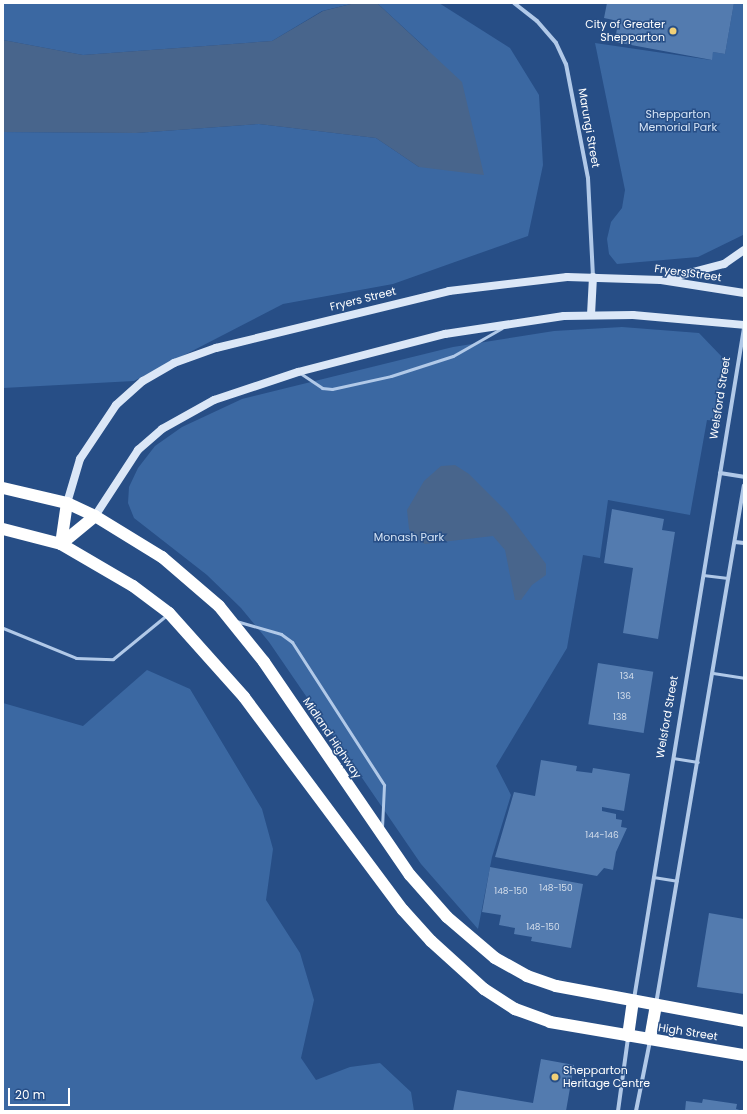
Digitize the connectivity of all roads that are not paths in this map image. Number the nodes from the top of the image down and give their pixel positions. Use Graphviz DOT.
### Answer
graph roads {
  1 [pos="514,3"];
  2 [pos="744,250"];
  3 [pos="593,277"];
  4 [pos="661,280"];
  5 [pos="744,293"];
  6 [pos="591,315"];
  7 [pos="512,322"];
  8 [pos="744,325"];
  9 [pos="744,328"];
  10 [pos="298,372"];
  11 [pos="720,473"];
  12 [pos="744,477"];
  13 [pos="744,485"];
  14 [pos="3,488"];
  15 [pos="67,503"];
  16 [pos="95,516"];
  17 [pos="3,529"];
  18 [pos="735,542"];
  19 [pos="744,543"];
  20 [pos="61,544"];
  21 [pos="704,574"];
  22 [pos="728,578"];
  23 [pos="169,613"];
  24 [pos="232,620"];
  25 [pos="3,628"];
  26 [pos="713,673"];
  27 [pos="744,678"];
  28 [pos="673,758"];
  29 [pos="698,762"];
  30 [pos="381,834"];
  31 [pos="653,877"];
  32 [pos="677,881"];
  33 [pos="633,1002"];
  34 [pos="656,1006"];
  35 [pos="744,1021"];
  36 [pos="628,1036"];
  37 [pos="650,1039"];
  38 [pos="744,1054"];
  39 [pos="618,1111"];
  40 [pos="636,1111"];
  1 -- 3 [label="street, Marungi Street"];
  2 -- 4 [label="street"];
  3 -- 4 [label="street, Fryers Street"];
  3 -- 6 [label="street"];
  3 -- 15 [label="street, Fryers Street"];
  4 -- 5 [label="street, Fryers Street"];
  6 -- 7 [label="street"];
  6 -- 8 [label="street"];
  7 -- 10 [label="street"];
  7 -- 10 [label="lane"];
  9 -- 11 [label="street, Welsford Street"];
  10 -- 16 [label="street"];
  11 -- 12 [label="street"];
  11 -- 21 [label="street, Welsford Street"];
  13 -- 18 [label="street"];
  14 -- 15 [label="highway, Midland Highway"];
  15 -- 16 [label="highway, Midland Highway"];
  15 -- 20 [label="highway"];
  16 -- 20 [label="highway"];
  16 -- 24 [label="highway, Midland Highway"];
  17 -- 20 [label="highway"];
  18 -- 19 [label="street"];
  18 -- 22 [label="street"];
  20 -- 23 [label="highway"];
  21 -- 22 [label="lane"];
  21 -- 28 [label="street, Welsford Street"];
  22 -- 26 [label="street"];
  23 -- 25 [label="lane"];
  23 -- 36 [label="highway"];
  24 -- 30 [label="highway, Midland Highway"];
  24 -- 30 [label="lane"];
  26 -- 27 [label="lane"];
  26 -- 29 [label="street"];
  28 -- 29 [label="lane"];
  28 -- 31 [label="street, Welsford Street"];
  29 -- 32 [label="street"];
  30 -- 33 [label="highway, Midland Highway"];
  31 -- 32 [label="lane"];
  31 -- 33 [label="street, Welsford Street"];
  32 -- 34 [label="street"];
  33 -- 34 [label="highway, High Street"];
  33 -- 36 [label="highway, Welsford Street"];
  34 -- 35 [label="highway, High Street"];
  34 -- 37 [label="highway"];
  36 -- 37 [label="highway, High Street"];
  36 -- 39 [label="street, Welsford Street"];
  37 -- 38 [label="highway, High Street"];
  37 -- 40 [label="street"];
}
